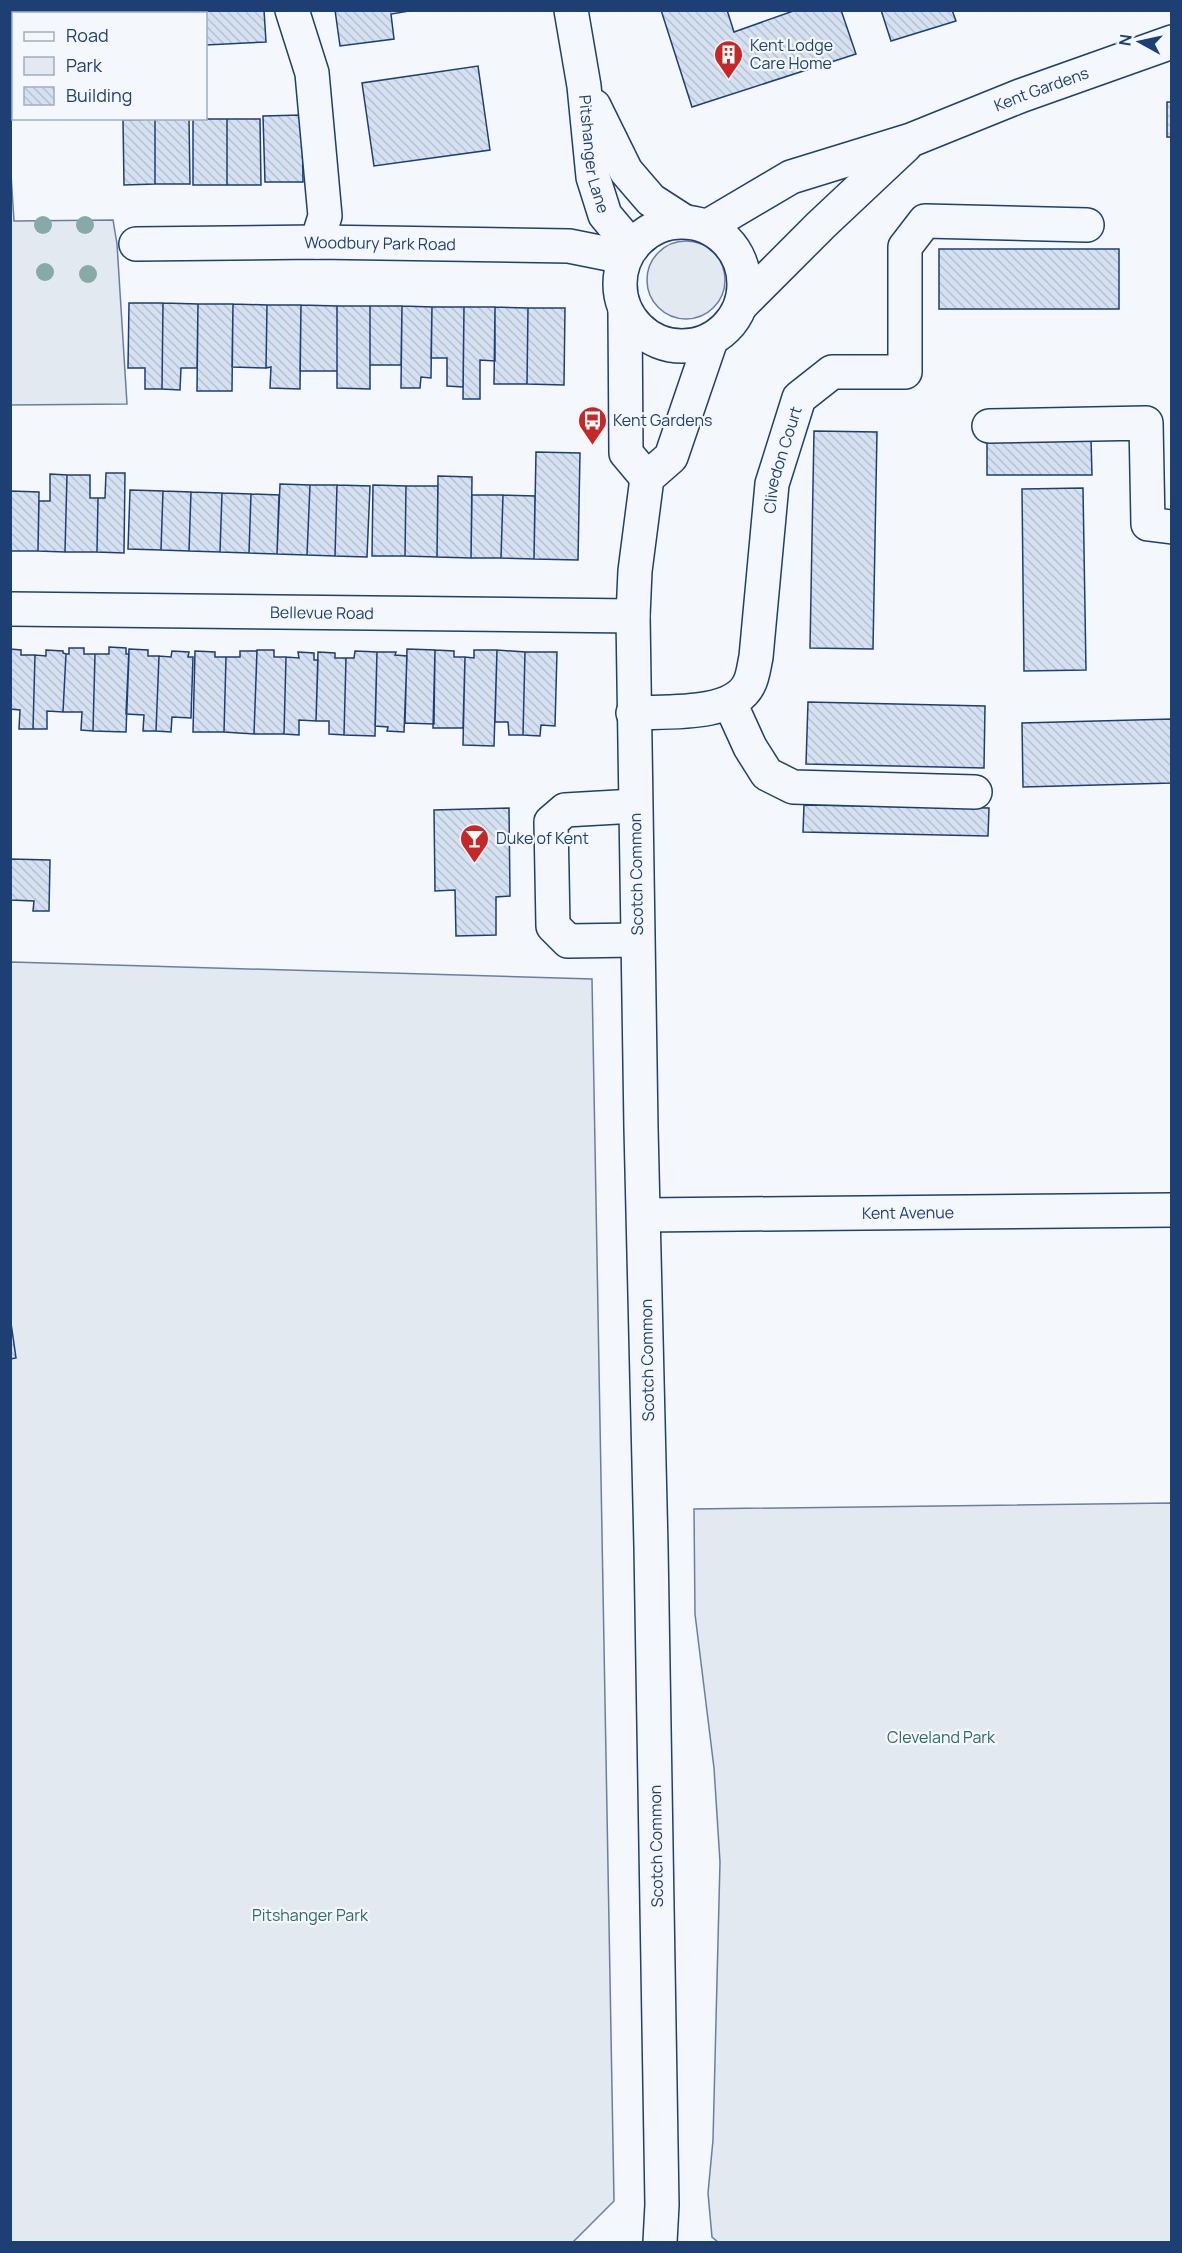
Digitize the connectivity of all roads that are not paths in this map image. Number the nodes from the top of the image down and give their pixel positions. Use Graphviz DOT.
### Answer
graph roads {
  1 [pos="292,10"];
  2 [pos="571,10"];
  3 [pos="1172,42"];
  4 [pos="584,86"];
  5 [pos="911,140"];
  6 [pos="695,223"];
  7 [pos="1087,225"];
  8 [pos="317,242"];
  9 [pos="136,244"];
  10 [pos="628,251"];
  11 [pos="741,305"];
  12 [pos="625,311"];
  13 [pos="711,340"];
  14 [pos="989,426"];
  15 [pos="647,478"];
  16 [pos="1160,526"];
  17 [pos="10,609"];
  18 [pos="633,616"];
  19 [pos="730,703"];
  20 [pos="633,713"];
  21 [pos="975,792"];
  22 [pos="635,806"];
  23 [pos="638,940"];
  24 [pos="1172,1210"];
  25 [pos="644,1215"];
  26 [pos="660,2242"];
  1 -- 8 [label="main road"];
  2 -- 4 [label="main road, Pitshanger Lane"];
  3 -- 5 [label="main road, Kent Gardens"];
  4 -- 6 [label="main road, Pitshanger Lane"];
  4 -- 10 [label="main road, Pitshanger Lane"];
  5 -- 6 [label="main road, Kent Gardens"];
  5 -- 11 [label="main road, Kent Gardens"];
  6 -- 10 [label="main road"];
  6 -- 11 [label="main road"];
  7 -- 19 [label="main road, Clivedon Court"];
  8 -- 9 [label="main road, Woodbury Park Road"];
  8 -- 10 [label="main road, Woodbury Park Road"];
  10 -- 12 [label="main road"];
  11 -- 13 [label="main road"];
  12 -- 13 [label="main road"];
  12 -- 15 [label="main road"];
  13 -- 15 [label="main road"];
  14 -- 16 [label="main road"];
  15 -- 18 [label="main road, Scotch Common"];
  17 -- 18 [label="main road, Bellevue Road"];
  18 -- 20 [label="main road, Scotch Common"];
  19 -- 20 [label="main road"];
  19 -- 21 [label="main road"];
  20 -- 22 [label="main road, Scotch Common"];
  22 -- 23 [label="main road, Scotch Common"];
  22 -- 23 [label="main road"];
  23 -- 25 [label="main road, Scotch Common"];
  24 -- 25 [label="main road, Kent Avenue"];
  25 -- 26 [label="main road, Scotch Common"];
}
